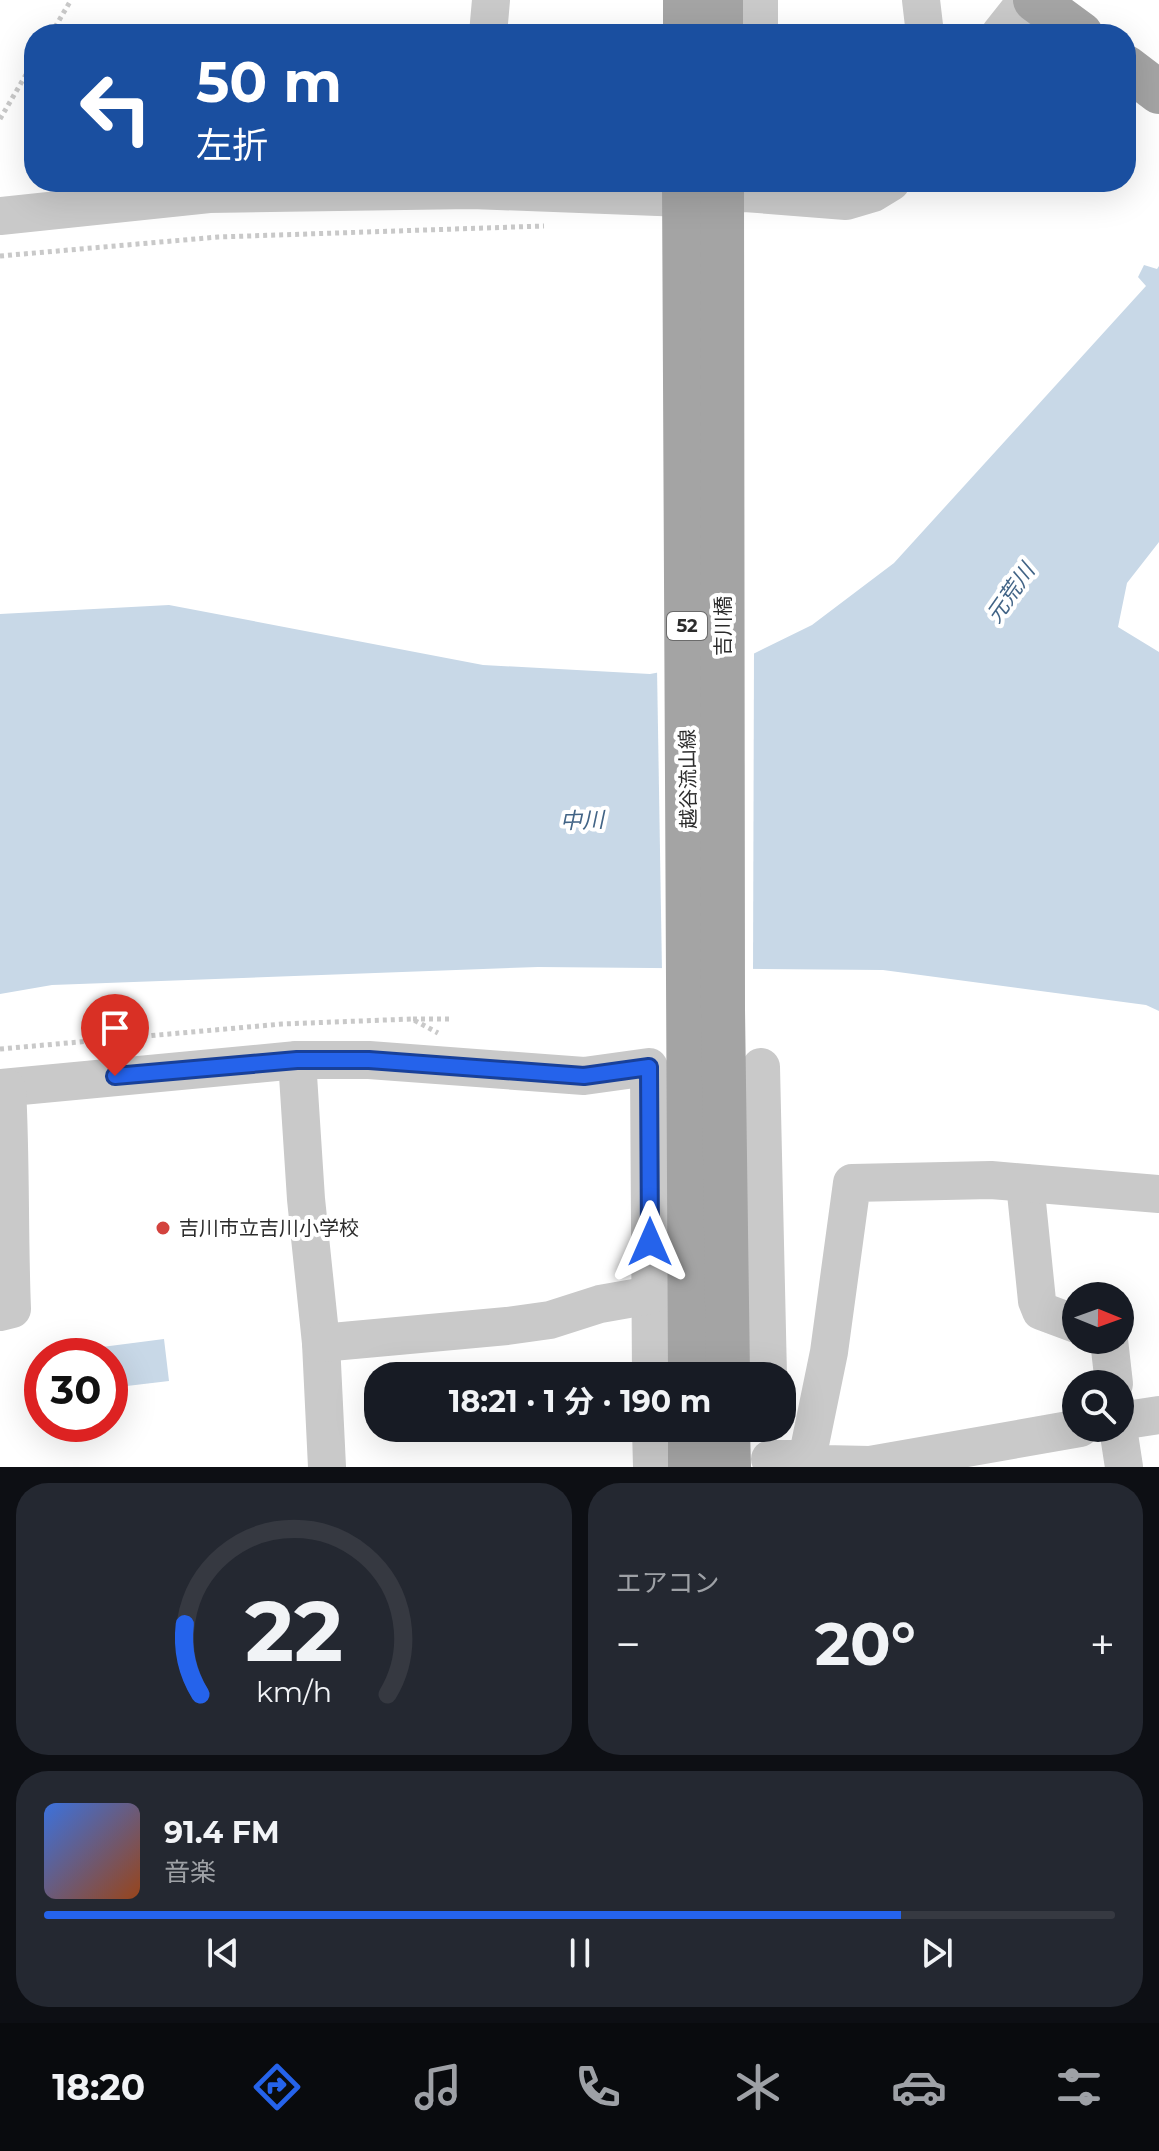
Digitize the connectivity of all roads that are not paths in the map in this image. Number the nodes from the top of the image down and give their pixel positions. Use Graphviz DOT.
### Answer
graph roads {
  1 [pos="491,0"];
  2 [pos="685,0"];
  3 [pos="721,0"];
  4 [pos="759,0"];
  5 [pos="921,0"];
  6 [pos="1027,0"];
  7 [pos="1035,0"];
  8 [pos="489,24"];
  9 [pos="685,24"];
  10 [pos="721,24"];
  11 [pos="759,24"];
  12 [pos="924,24"];
  13 [pos="1008,24"];
  14 [pos="1067,24"];
  15 [pos="1136,75"];
  16 [pos="1159,92"];
  17 [pos="340,192"];
  18 [pos="517,192"];
  19 [pos="875,192"];
  20 [pos="703,206"];
  21 [pos="0,216"];
  22 [pos="707,1011"];
  23 [pos="297,1060"];
  24 [pos="761,1067"];
  25 [pos="3,1088"];
  26 [pos="1025,1183"];
  27 [pos="1159,1194"];
  28 [pos="651,1295"];
  29 [pos="0,1312"];
  30 [pos="1062,1319"];
  31 [pos="321,1343"];
  32 [pos="651,1362"];
  33 [pos="691,1362"];
  34 [pos="727,1362"];
  35 [pos="768,1362"];
  36 [pos="1159,1415"];
  37 [pos="1134,1419"];
  38 [pos="1062,1431"];
  39 [pos="651,1442"];
  40 [pos="690,1442"];
  41 [pos="748,1442"];
  42 [pos="1120,1442"];
  43 [pos="769,1456"];
  44 [pos="327,1467"];
  45 [pos="650,1467"];
  46 [pos="690,1467"];
  47 [pos="1124,1467"];
  1 -- 8 [label="street"];
  2 -- 9 [label="main road"];
  3 -- 10 [label="main road"];
  4 -- 11 [label="street"];
  5 -- 12 [label="street"];
  6 -- 13 [label="street"];
  7 -- 14 [label="main road"];
  15 -- 16 [label="main road"];
  17 -- 21 [label="street"];
  18 -- 20 [label="street"];
  19 -- 20 [label="street"];
  20 -- 22 [label="main road, 吉川橋 / 52"];
  22 -- 33 [label="main road, 52"];
  22 -- 34 [label="main road, 52"];
  23 -- 25 [label="street"];
  23 -- 28 [label="street"];
  23 -- 31 [label="street"];
  24 -- 35 [label="street"];
  25 -- 29 [label="street"];
  26 -- 27 [label="street"];
  26 -- 30 [label="street"];
  26 -- 43 [label="street"];
  28 -- 31 [label="street"];
  28 -- 32 [label="street"];
  31 -- 44 [label="street"];
  36 -- 37 [label="street"];
  38 -- 43 [label="street"];
  39 -- 45 [label="street"];
  40 -- 46 [label="main road"];
  41 -- 43 [label="main road"];
  42 -- 47 [label="street"];
}
